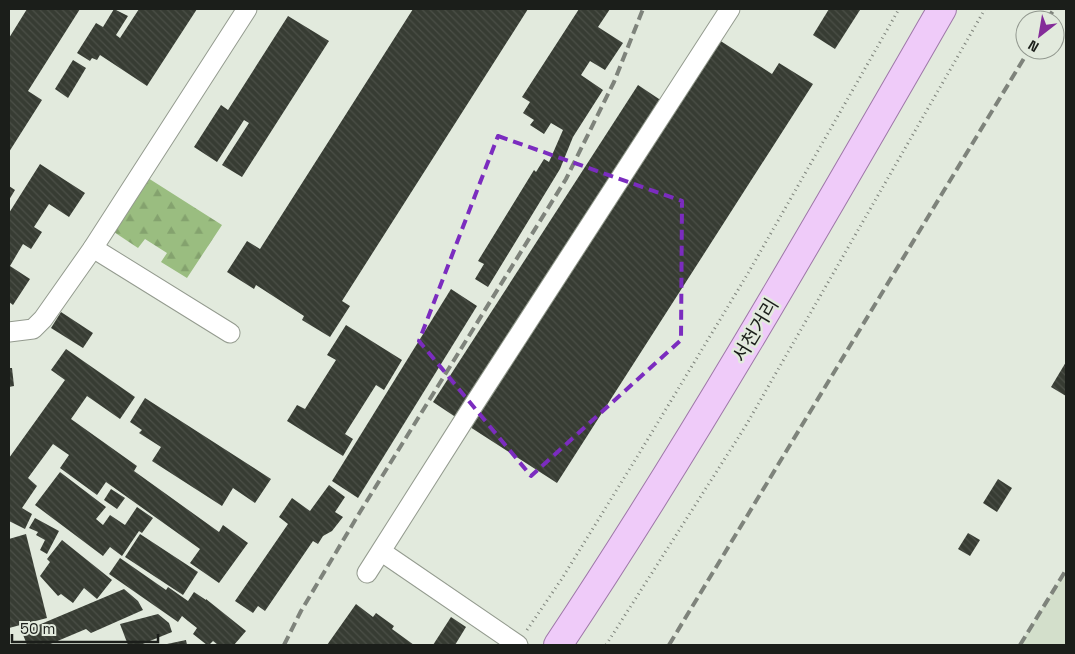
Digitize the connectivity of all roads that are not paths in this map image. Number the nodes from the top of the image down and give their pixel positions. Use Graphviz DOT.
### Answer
graph roads {
  1 [pos="247,9"];
  2 [pos="730,9"];
  3 [pos="942,9"];
  4 [pos="93,248"];
  5 [pos="9,332"];
  6 [pos="230,334"];
  7 [pos="382,552"];
  8 [pos="367,573"];
  9 [pos="517,644"];
  10 [pos="558,645"];
  1 -- 4 [label="street"];
  2 -- 7 [label="street"];
  3 -- 10 [label="main road, 서천거리"];
  4 -- 5 [label="street"];
  4 -- 6 [label="street"];
  7 -- 8 [label="street"];
  7 -- 9 [label="street"];
}
